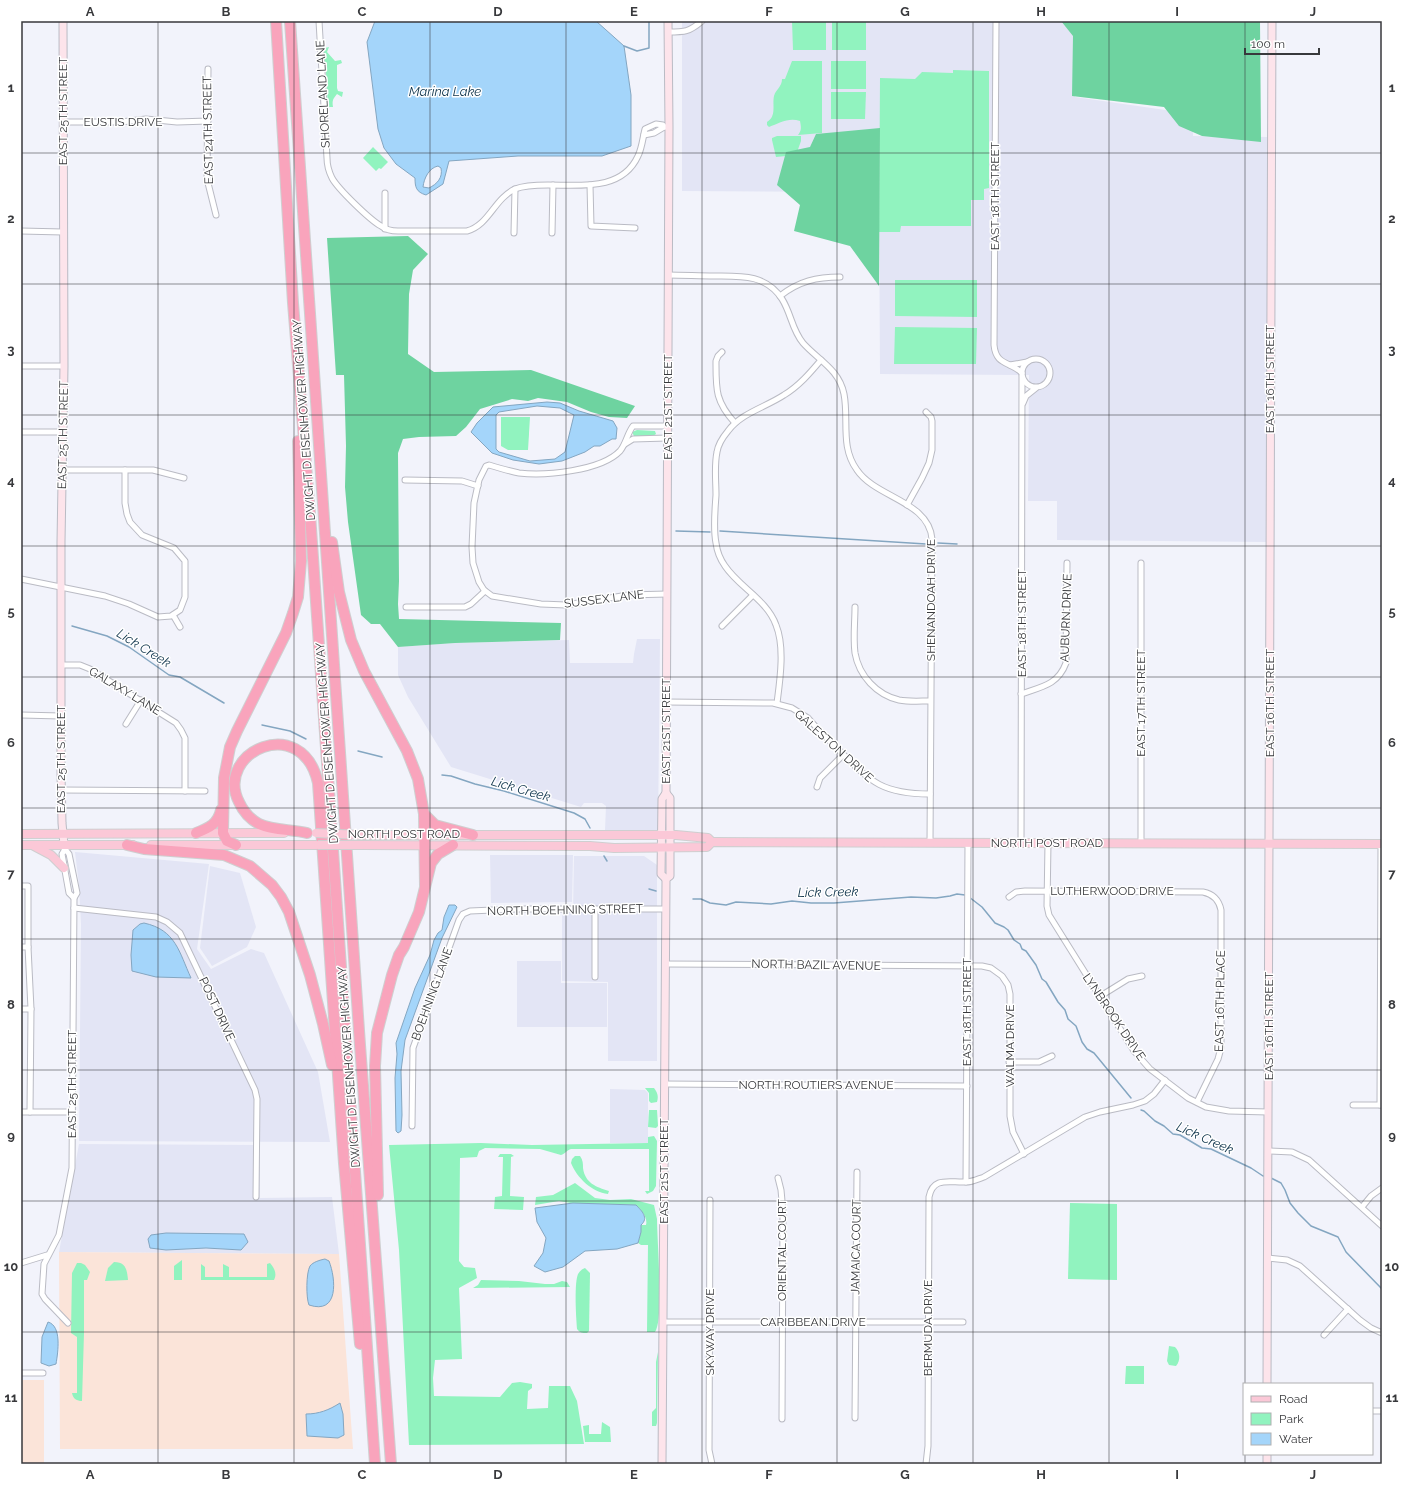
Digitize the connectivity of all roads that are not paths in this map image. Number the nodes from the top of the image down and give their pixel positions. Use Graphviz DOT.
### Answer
graph roads {
  1 [pos="63,21"];
  2 [pos="276,21"];
  3 [pos="290,21"];
  4 [pos="319,21"];
  5 [pos="668,21"];
  6 [pos="702,21"];
  7 [pos="996,21"];
  8 [pos="1272,21"];
  9 [pos="668,32"];
  10 [pos="208,69"];
  11 [pos="208,121"];
  12 [pos="63,122"];
  13 [pos="666,127"];
  14 [pos="644,135"];
  15 [pos="553,185"];
  16 [pos="590,185"];
  17 [pos="515,189"];
  18 [pos="385,193"];
  19 [pos="216,215"];
  20 [pos="635,228"];
  21 [pos="385,229"];
  22 [pos="21,231"];
  23 [pos="63,232"];
  24 [pos="514,233"];
  25 [pos="552,233"];
  26 [pos="668,275"];
  27 [pos="840,277"];
  28 [pos="780,296"];
  29 [pos="293,303"];
  30 [pos="313,351"];
  31 [pos="722,352"];
  32 [pos="822,360"];
  33 [pos="1028,362"];
  34 [pos="1009,365"];
  35 [pos="21,366"];
  36 [pos="64,366"];
  37 [pos="1022,374"];
  38 [pos="1036,388"];
  39 [pos="1023,403"];
  40 [pos="926,412"];
  41 [pos="735,423"];
  42 [pos="668,426"];
  43 [pos="21,432"];
  44 [pos="63,432"];
  45 [pos="667,438"];
  46 [pos="625,444"];
  47 [pos="62,470"];
  48 [pos="125,470"];
  49 [pos="184,478"];
  50 [pos="405,480"];
  51 [pos="478,486"];
  52 [pos="907,505"];
  53 [pos="1067,563"];
  54 [pos="1141,563"];
  55 [pos="21,579"];
  56 [pos="61,587"];
  57 [pos="485,591"];
  58 [pos="667,594"];
  59 [pos="753,595"];
  60 [pos="406,607"];
  61 [pos="855,607"];
  62 [pos="173,615"];
  63 [pos="722,626"];
  64 [pos="180,627"];
  65 [pos="62,665"];
  66 [pos="1021,694"];
  67 [pos="141,700"];
  68 [pos="930,701"];
  69 [pos="666,702"];
  70 [pos="777,704"];
  71 [pos="21,715"];
  72 [pos="61,716"];
  73 [pos="126,724"];
  74 [pos="843,755"];
  75 [pos="817,786"];
  76 [pos="61,790"];
  77 [pos="185,791"];
  78 [pos="206,791"];
  79 [pos="930,794"];
  80 [pos="224,798"];
  81 [pos="424,814"];
  82 [pos="196,833"];
  83 [pos="224,833"];
  84 [pos="312,833"];
  85 [pos="21,834"];
  86 [pos="62,834"];
  87 [pos="424,835"];
  88 [pos="473,835"];
  89 [pos="612,835"];
  90 [pos="666,836"];
  91 [pos="712,842"];
  92 [pos="930,843"];
  93 [pos="968,843"];
  94 [pos="1021,843"];
  95 [pos="1048,843"];
  96 [pos="1141,844"];
  97 [pos="1269,844"];
  98 [pos="1382,844"];
  99 [pos="21,845"];
  100 [pos="33,845"];
  101 [pos="127,845"];
  102 [pos="236,845"];
  103 [pos="424,845"];
  104 [pos="453,845"];
  105 [pos="65,847"];
  106 [pos="666,847"];
  107 [pos="614,848"];
  108 [pos="64,868"];
  109 [pos="21,886"];
  110 [pos="425,886"];
  111 [pos="1047,891"];
  112 [pos="1009,897"];
  113 [pos="1215,897"];
  114 [pos="74,898"];
  115 [pos="74,908"];
  116 [pos="595,909"];
  117 [pos="666,909"];
  118 [pos="465,913"];
  119 [pos="21,947"];
  120 [pos="28,947"];
  121 [pos="666,964"];
  122 [pos="967,966"];
  123 [pos="1142,976"];
  124 [pos="595,977"];
  125 [pos="1099,997"];
  126 [pos="21,1008"];
  127 [pos="31,1009"];
  128 [pos="1381,1016"];
  129 [pos="1052,1056"];
  130 [pos="1009,1062"];
  131 [pos="1165,1080"];
  132 [pos="665,1084"];
  133 [pos="967,1086"];
  134 [pos="1197,1102"];
  135 [pos="1353,1105"];
  136 [pos="1381,1105"];
  137 [pos="21,1112"];
  138 [pos="30,1112"];
  139 [pos="72,1112"];
  140 [pos="1268,1112"];
  141 [pos="412,1126"];
  142 [pos="1268,1151"];
  143 [pos="1024,1154"];
  144 [pos="344,1163"];
  145 [pos="857,1172"];
  146 [pos="778,1178"];
  147 [pos="966,1182"];
  148 [pos="1382,1188"];
  149 [pos="256,1197"];
  150 [pos="710,1200"];
  151 [pos="1362,1207"];
  152 [pos="1382,1226"];
  153 [pos="47,1255"];
  154 [pos="1268,1258"];
  155 [pos="21,1263"];
  156 [pos="1348,1309"];
  157 [pos="663,1322"];
  158 [pos="710,1322"];
  159 [pos="782,1322"];
  160 [pos="855,1322"];
  161 [pos="928,1322"];
  162 [pos="963,1322"];
  163 [pos="68,1323"];
  164 [pos="1382,1333"];
  165 [pos="1324,1335"];
  166 [pos="385,1362"];
  167 [pos="21,1373"];
  168 [pos="43,1373"];
  169 [pos="1267,1383"];
  170 [pos="855,1418"];
  171 [pos="782,1419"];
  172 [pos="375,1463"];
  173 [pos="391,1464"];
  174 [pos="662,1464"];
  175 [pos="712,1464"];
  176 [pos="926,1464"];
  1 -- 12 [label="street, EAST 25TH STREET"];
  2 -- 29 [label="highway, DWIGHT D EISENHOWER HIGHWAY"];
  3 -- 30 [label="highway, DWIGHT D EISENHOWER HIGHWAY"];
  4 -- 21 [label="street, SHORELAND LANE"];
  5 -- 9 [label="street, EAST 21ST STREET"];
  6 -- 9 [label="street"];
  7 -- 34 [label="street, EAST 18TH STREET"];
  8 -- 97 [label="street, EAST 16TH STREET"];
  9 -- 13 [label="street, EAST 21ST STREET"];
  10 -- 11 [label="street, EAST 24TH STREET"];
  11 -- 12 [label="street, EUSTIS DRIVE"];
  11 -- 19 [label="street, EAST 24TH STREET"];
  12 -- 23 [label="street, EAST 25TH STREET"];
  13 -- 14 [label="street"];
  13 -- 14 [label="street"];
  13 -- 26 [label="street, EAST 21ST STREET"];
  14 -- 16 [label="street"];
  15 -- 16 [label="street"];
  15 -- 17 [label="street"];
  15 -- 25 [label="street"];
  16 -- 20 [label="street"];
  17 -- 21 [label="street"];
  17 -- 24 [label="street"];
  18 -- 21 [label="street"];
  22 -- 23 [label="street"];
  23 -- 36 [label="street, EAST 25TH STREET"];
  26 -- 28 [label="street, SHENANDOAH DRIVE"];
  26 -- 42 [label="street, EAST 21ST STREET"];
  27 -- 28 [label="street"];
  28 -- 32 [label="street, SHENANDOAH DRIVE"];
  29 -- 80 [label="highway"];
  29 -- 172 [label="highway, DWIGHT D EISENHOWER HIGHWAY"];
  30 -- 81 [label="highway"];
  30 -- 166 [label="highway, DWIGHT D EISENHOWER HIGHWAY"];
  31 -- 41 [label="street"];
  32 -- 41 [label="street"];
  32 -- 52 [label="street, SHENANDOAH DRIVE"];
  33 -- 34 [label="street"];
  33 -- 37 [label="street"];
  33 -- 38 [label="street"];
  34 -- 37 [label="street, EAST 18TH STREET"];
  35 -- 36 [label="street"];
  36 -- 44 [label="street, EAST 25TH STREET"];
  37 -- 38 [label="street"];
  37 -- 39 [label="street, EAST 18TH STREET"];
  38 -- 39 [label="street"];
  39 -- 66 [label="street, EAST 18TH STREET"];
  40 -- 52 [label="street"];
  41 -- 59 [label="street"];
  42 -- 45 [label="street, EAST 21ST STREET"];
  42 -- 46 [label="street"];
  43 -- 44 [label="street"];
  44 -- 47 [label="street, EAST 25TH STREET"];
  45 -- 46 [label="street"];
  45 -- 58 [label="street, EAST 21ST STREET"];
  46 -- 51 [label="street"];
  47 -- 48 [label="street"];
  47 -- 56 [label="street, EAST 25TH STREET"];
  48 -- 49 [label="street"];
  48 -- 62 [label="street"];
  50 -- 51 [label="street"];
  51 -- 57 [label="street"];
  52 -- 68 [label="street, SHENANDOAH DRIVE"];
  53 -- 66 [label="street, AUBURN DRIVE"];
  54 -- 96 [label="street, EAST 17TH STREET"];
  55 -- 56 [label="street"];
  56 -- 62 [label="street"];
  56 -- 65 [label="street, EAST 25TH STREET"];
  57 -- 58 [label="street, SUSSEX LANE"];
  57 -- 60 [label="street"];
  58 -- 69 [label="street, EAST 21ST STREET"];
  59 -- 63 [label="street"];
  59 -- 70 [label="street"];
  61 -- 68 [label="street"];
  62 -- 64 [label="street"];
  65 -- 67 [label="street, GALAXY LANE"];
  65 -- 72 [label="street, EAST 25TH STREET"];
  66 -- 94 [label="street, EAST 18TH STREET"];
  67 -- 73 [label="street"];
  67 -- 77 [label="street, GALAXY LANE"];
  68 -- 79 [label="street, SHENANDOAH DRIVE"];
  69 -- 70 [label="street, GALESTON DRIVE"];
  69 -- 90 [label="street, EAST 21ST STREET"];
  70 -- 74 [label="street, GALESTON DRIVE"];
  71 -- 72 [label="street"];
  72 -- 76 [label="street, EAST 25TH STREET"];
  74 -- 75 [label="street"];
  74 -- 79 [label="street, GALESTON DRIVE"];
  76 -- 77 [label="street"];
  76 -- 86 [label="street, EAST 25TH STREET"];
  77 -- 78 [label="street"];
  79 -- 92 [label="street, SHENANDOAH DRIVE"];
  80 -- 82 [label="highway"];
  80 -- 83 [label="highway"];
  81 -- 87 [label="highway"];
  81 -- 88 [label="highway"];
  82 -- 83 [label="main road, NORTH POST ROAD"];
  82 -- 86 [label="main road, NORTH POST ROAD"];
  83 -- 84 [label="main road, NORTH POST ROAD"];
  83 -- 102 [label="highway"];
  84 -- 87 [label="main road, NORTH POST ROAD, bridge"];
  84 -- 144 [label="highway"];
  85 -- 86 [label="main road, NORTH POST ROAD"];
  86 -- 105 [label="street, EAST 25TH STREET"];
  87 -- 88 [label="main road, NORTH POST ROAD"];
  87 -- 103 [label="highway"];
  88 -- 89 [label="main road, NORTH POST ROAD"];
  89 -- 90 [label="main road, NORTH POST ROAD"];
  89 -- 107 [label="main road"];
  90 -- 91 [label="main road, NORTH POST ROAD"];
  90 -- 106 [label="street, EAST 21ST STREET"];
  91 -- 92 [label="main road, NORTH POST ROAD"];
  91 -- 106 [label="main road, NORTH POST ROAD"];
  92 -- 93 [label="main road, NORTH POST ROAD"];
  93 -- 94 [label="main road, NORTH POST ROAD"];
  93 -- 122 [label="street, EAST 18TH STREET"];
  94 -- 95 [label="main road, NORTH POST ROAD"];
  95 -- 96 [label="main road, NORTH POST ROAD"];
  95 -- 111 [label="street, LYNBROOK DRIVE"];
  96 -- 97 [label="main road, NORTH POST ROAD"];
  97 -- 98 [label="main road, NORTH POST ROAD"];
  97 -- 140 [label="street, EAST 16TH STREET"];
  98 -- 128 [label="street"];
  99 -- 100 [label="main road, NORTH POST ROAD"];
  100 -- 105 [label="main road, NORTH POST ROAD"];
  100 -- 108 [label="main road"];
  101 -- 102 [label="main road, NORTH POST ROAD"];
  101 -- 105 [label="main road, NORTH POST ROAD"];
  101 -- 144 [label="highway"];
  102 -- 103 [label="main road, NORTH POST ROAD, bridge"];
  103 -- 104 [label="main road, NORTH POST ROAD"];
  103 -- 110 [label="highway"];
  104 -- 107 [label="main road, NORTH POST ROAD"];
  104 -- 110 [label="highway"];
  105 -- 108 [label="street, EAST 25TH STREET"];
  105 -- 114 [label="street, EAST 25TH STREET"];
  106 -- 107 [label="main road, NORTH POST ROAD"];
  106 -- 117 [label="street, EAST 21ST STREET"];
  108 -- 114 [label="street, EAST 25TH STREET"];
  109 -- 120 [label="street"];
  110 -- 166 [label="highway"];
  111 -- 112 [label="street, LUTHERWOOD DRIVE"];
  111 -- 113 [label="street, LUTHERWOOD DRIVE"];
  111 -- 125 [label="street, LYNBROOK DRIVE"];
  113 -- 134 [label="street, EAST 16TH PLACE"];
  114 -- 115 [label="street, EAST 25TH STREET"];
  115 -- 139 [label="street, EAST 25TH STREET"];
  115 -- 149 [label="street, POST DRIVE"];
  116 -- 117 [label="street, NORTH BOEHNING STREET"];
  116 -- 118 [label="street, NORTH BOEHNING STREET"];
  116 -- 124 [label="street"];
  117 -- 121 [label="street, EAST 21ST STREET"];
  118 -- 141 [label="street, BOEHNING LANE"];
  119 -- 120 [label="street"];
  120 -- 127 [label="street"];
  121 -- 122 [label="street, NORTH BAZIL AVENUE"];
  121 -- 132 [label="street, EAST 21ST STREET"];
  122 -- 130 [label="street, WALMA DRIVE"];
  122 -- 133 [label="street, EAST 18TH STREET"];
  123 -- 125 [label="street"];
  125 -- 131 [label="street, LYNBROOK DRIVE"];
  126 -- 127 [label="street"];
  127 -- 138 [label="street"];
  128 -- 136 [label="street"];
  129 -- 130 [label="street"];
  130 -- 143 [label="street, WALMA DRIVE"];
  131 -- 134 [label="street, LYNBROOK DRIVE"];
  131 -- 143 [label="street"];
  132 -- 133 [label="street, NORTH ROUTIERS AVENUE"];
  132 -- 157 [label="street, EAST 21ST STREET"];
  133 -- 147 [label="street, EAST 18TH STREET"];
  134 -- 140 [label="street, LYNBROOK DRIVE"];
  135 -- 136 [label="street"];
  137 -- 138 [label="street"];
  138 -- 139 [label="street"];
  139 -- 153 [label="street, EAST 25TH STREET"];
  140 -- 142 [label="street, EAST 16TH STREET"];
  142 -- 151 [label="street"];
  142 -- 154 [label="street, EAST 16TH STREET"];
  143 -- 147 [label="street"];
  144 -- 172 [label="highway"];
  145 -- 160 [label="street, JAMAICA COURT"];
  146 -- 159 [label="street, ORIENTAL COURT"];
  147 -- 161 [label="street, BERMUDA DRIVE"];
  148 -- 151 [label="street"];
  150 -- 158 [label="street, SKYWAY DRIVE"];
  151 -- 152 [label="street"];
  153 -- 155 [label="street"];
  153 -- 163 [label="street, EAST 25TH STREET"];
  154 -- 156 [label="street"];
  154 -- 169 [label="street, EAST 16TH STREET"];
  156 -- 164 [label="street"];
  156 -- 165 [label="street"];
  157 -- 158 [label="street, CARIBBEAN DRIVE"];
  157 -- 174 [label="street, EAST 21ST STREET"];
  158 -- 159 [label="street, CARIBBEAN DRIVE"];
  158 -- 175 [label="street, SKYWAY DRIVE"];
  159 -- 160 [label="street, CARIBBEAN DRIVE"];
  159 -- 171 [label="street, ORIENTAL COURT"];
  160 -- 161 [label="street, CARIBBEAN DRIVE"];
  160 -- 170 [label="street, JAMAICA COURT"];
  161 -- 162 [label="street, CARIBBEAN DRIVE"];
  161 -- 176 [label="street, BERMUDA DRIVE"];
  166 -- 173 [label="highway, DWIGHT D EISENHOWER HIGHWAY"];
  167 -- 168 [label="street"];
}
